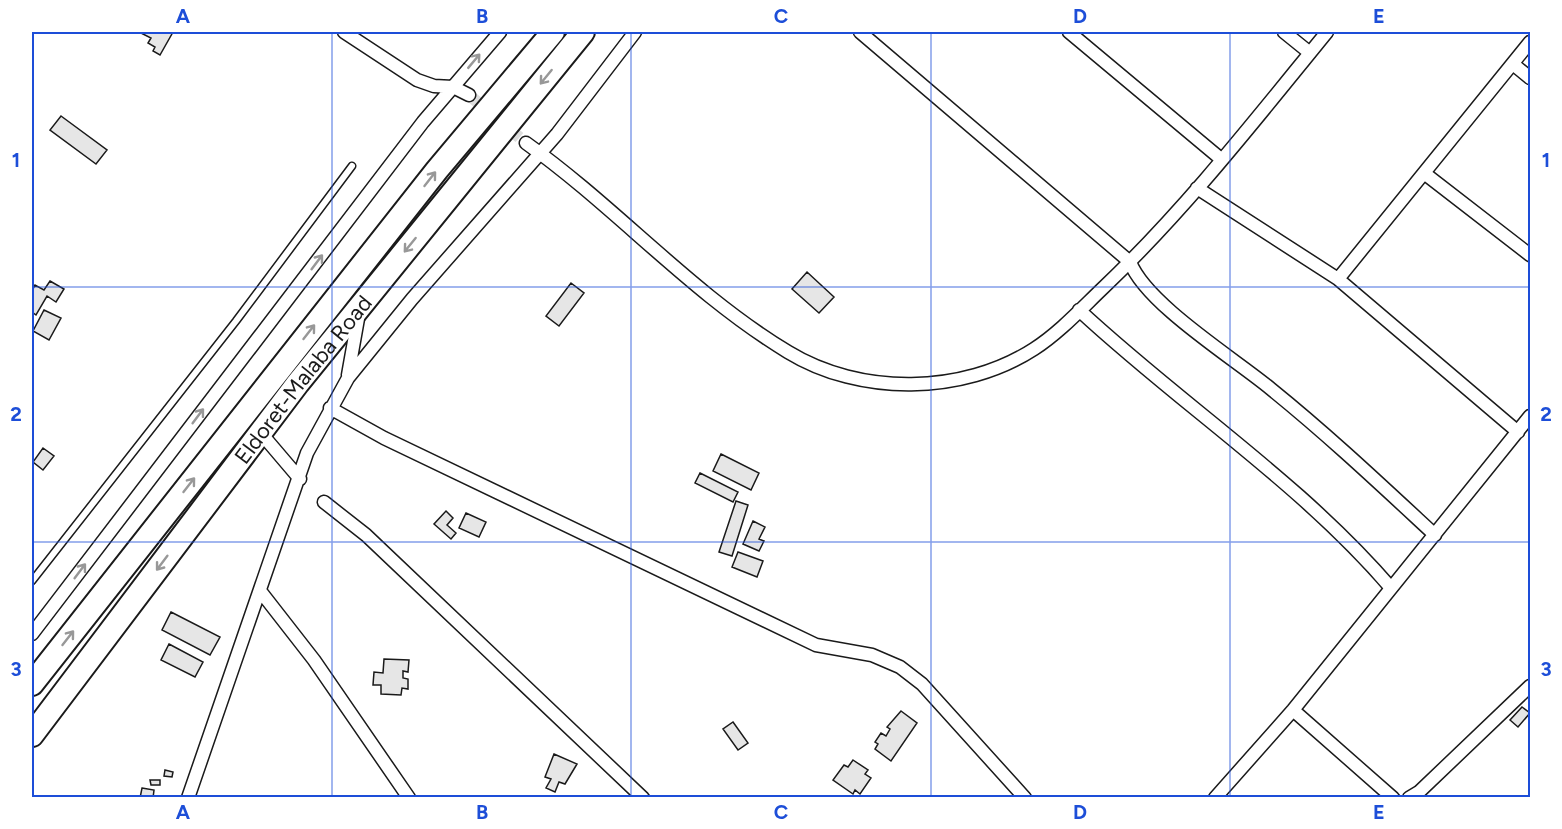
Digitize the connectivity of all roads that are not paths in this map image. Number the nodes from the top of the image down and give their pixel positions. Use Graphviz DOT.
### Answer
graph roads {
  1 [pos="344,32"];
  2 [pos="500,32"];
  3 [pos="554,32"];
  4 [pos="583,32"];
  5 [pos="635,32"];
  6 [pos="860,32"];
  7 [pos="1069,32"];
  8 [pos="1284,32"];
  9 [pos="1327,32"];
  10 [pos="1530,42"];
  11 [pos="1310,53"];
  12 [pos="1513,64"];
  13 [pos="1530,78"];
  14 [pos="453,87"];
  15 [pos="469,95"];
  16 [pos="526,143"];
  17 [pos="540,153"];
  18 [pos="1221,159"];
  19 [pos="352,165"];
  20 [pos="1424,173"];
  21 [pos="1197,188"];
  22 [pos="1530,255"];
  23 [pos="1130,262"];
  24 [pos="1338,279"];
  25 [pos="360,309"];
  26 [pos="1079,310"];
  27 [pos="348,378"];
  28 [pos="330,408"];
  29 [pos="1530,416"];
  30 [pos="260,432"];
  31 [pos="1518,432"];
  32 [pos="300,479"];
  33 [pos="324,502"];
  34 [pos="1435,535"];
  35 [pos="32,580"];
  36 [pos="1391,588"];
  37 [pos="261,592"];
  38 [pos="32,634"];
  39 [pos="32,684"];
  40 [pos="1530,686"];
  41 [pos="1293,710"];
  42 [pos="32,735"];
  43 [pos="188,798"];
  44 [pos="409,798"];
  45 [pos="643,798"];
  46 [pos="1025,798"];
  47 [pos="1215,798"];
  48 [pos="1393,798"];
  49 [pos="1409,798"];
  1 -- 14 [label="street"];
  14 -- 2 [label="street, one-way"];
  39 -- 3 [label="highway, Eldoret-Malaba Road, one-way"];
  4 -- 25 [label="highway, Eldoret-Malaba Road, one-way"];
  5 -- 17 [label="street"];
  6 -- 23 [label="street"];
  7 -- 18 [label="street"];
  8 -- 11 [label="street"];
  9 -- 11 [label="street"];
  10 -- 12 [label="street"];
  11 -- 18 [label="street"];
  12 -- 13 [label="street"];
  12 -- 20 [label="street"];
  14 -- 15 [label="street"];
  38 -- 14 [label="street, one-way"];
  16 -- 17 [label="street"];
  17 -- 26 [label="street"];
  17 -- 27 [label="street"];
  18 -- 21 [label="street"];
  19 -- 35 [label="lane"];
  20 -- 22 [label="street"];
  20 -- 24 [label="street"];
  21 -- 23 [label="street"];
  21 -- 24 [label="street"];
  23 -- 26 [label="street"];
  23 -- 34 [label="street"];
  24 -- 31 [label="street"];
  25 -- 27 [label="street"];
  25 -- 30 [label="highway, Eldoret-Malaba Road"];
  26 -- 36 [label="street"];
  27 -- 28 [label="street"];
  28 -- 32 [label="street"];
  28 -- 46 [label="street"];
  29 -- 31 [label="street"];
  30 -- 32 [label="street"];
  30 -- 42 [label="highway, Eldoret-Malaba Road, one-way"];
  31 -- 34 [label="street"];
  32 -- 37 [label="street"];
  33 -- 45 [label="street"];
  34 -- 36 [label="street"];
  36 -- 41 [label="street"];
  37 -- 43 [label="street"];
  37 -- 44 [label="street"];
  40 -- 49 [label="street"];
  41 -- 47 [label="street"];
  41 -- 48 [label="street"];
}
